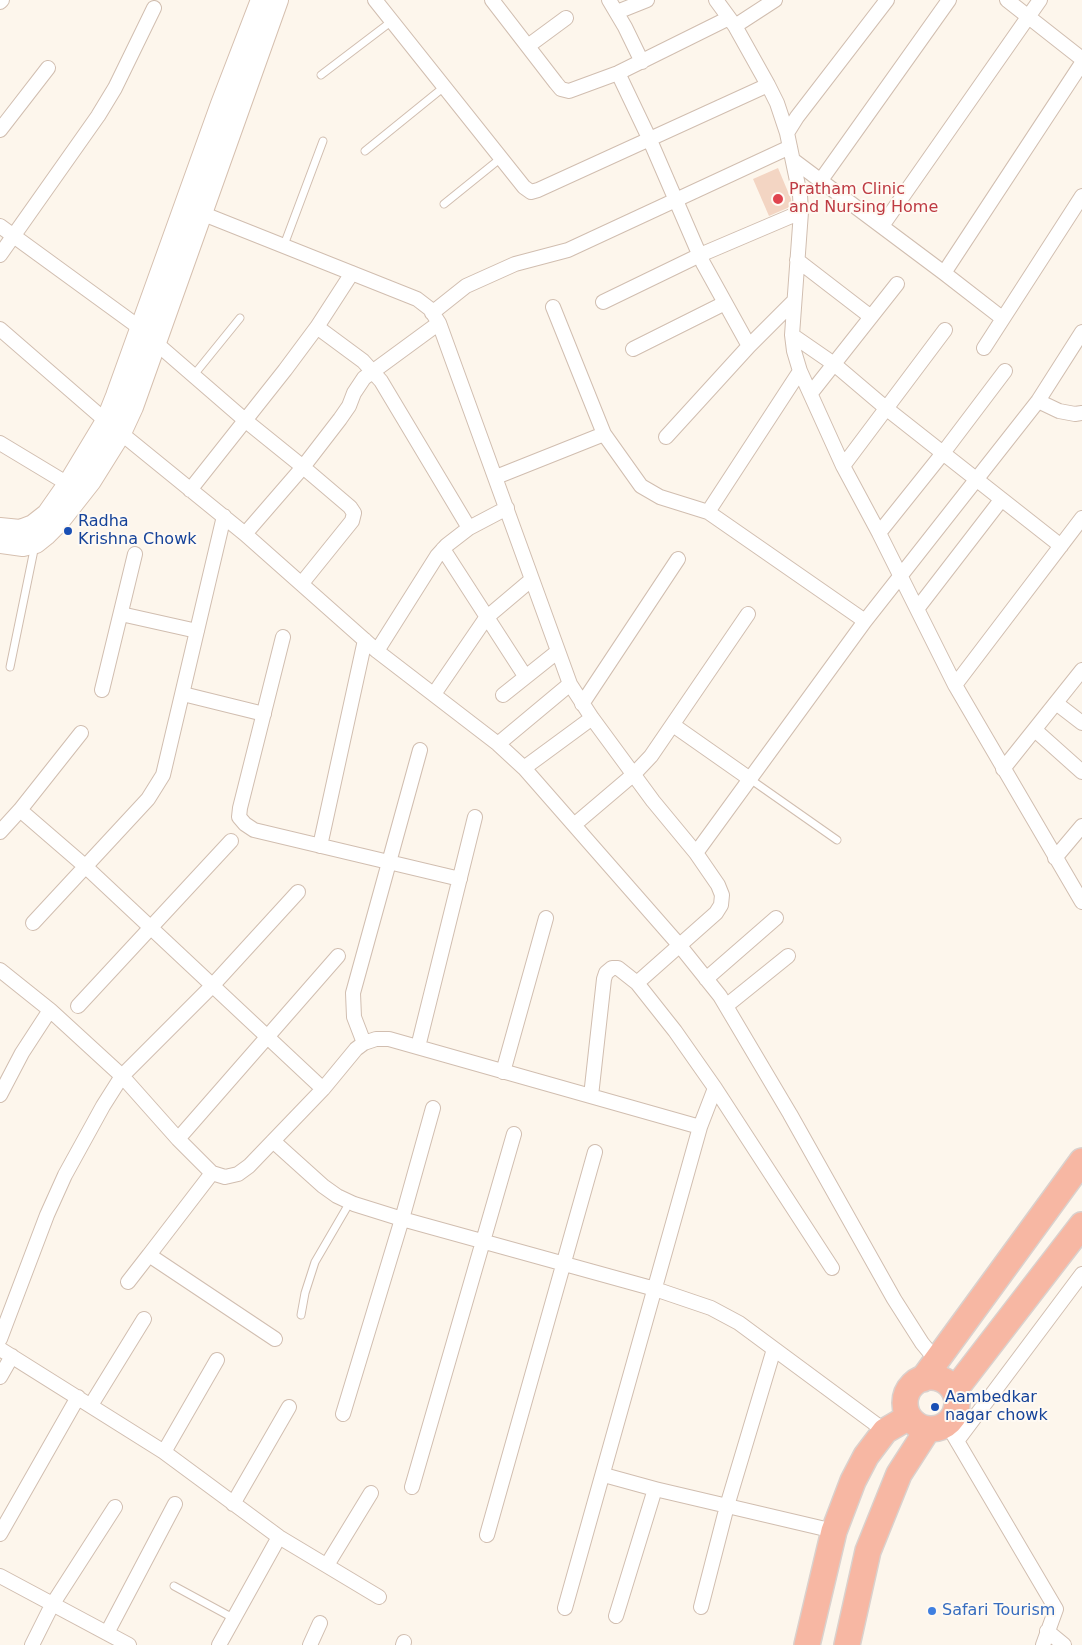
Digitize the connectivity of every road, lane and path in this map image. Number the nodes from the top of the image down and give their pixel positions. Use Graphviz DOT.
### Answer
graph roads {
  1 [pos="260,0"];
  2 [pos="278,0"];
  3 [pos="375,0"];
  4 [pos="492,0"];
  5 [pos="609,0"];
  6 [pos="647,0"];
  7 [pos="716,0"];
  8 [pos="774,0"];
  9 [pos="887,0"];
  10 [pos="950,0"];
  11 [pos="1007,0"];
  12 [pos="1040,0"];
  13 [pos="154,8"];
  14 [pos="617,12"];
  15 [pos="1028,17"];
  16 [pos="566,18"];
  17 [pos="392,20"];
  18 [pos="732,22"];
  19 [pos="528,46"];
  20 [pos="1082,59"];
  21 [pos="642,62"];
  22 [pos="1082,63"];
  23 [pos="48,68"];
  24 [pos="618,74"];
  25 [pos="321,75"];
  26 [pos="768,85"];
  27 [pos="444,87"];
  28 [pos="0,130"];
  29 [pos="649,138"];
  30 [pos="324,141"];
  31 [pos="790,147"];
  32 [pos="365,151"];
  33 [pos="501,158"];
  34 [pos="821,180"];
  35 [pos="1082,196"];
  36 [pos="675,200"];
  37 [pos="444,204"];
  38 [pos="801,212"];
  39 [pos="201,213"];
  40 [pos="0,226"];
  41 [pos="882,226"];
  42 [pos="13,236"];
  43 [pos="284,245"];
  44 [pos="0,255"];
  45 [pos="700,255"];
  46 [pos="797,260"];
  47 [pos="352,273"];
  48 [pos="944,273"];
  49 [pos="897,284"];
  50 [pos="794,301"];
  51 [pos="603,302"];
  52 [pos="725,303"];
  53 [pos="553,307"];
  54 [pos="871,317"];
  55 [pos="240,318"];
  56 [pos="436,318"];
  57 [pos="1002,318"];
  58 [pos="317,327"];
  59 [pos="140,328"];
  60 [pos="0,329"];
  61 [pos="945,330"];
  62 [pos="1082,332"];
  63 [pos="792,335"];
  64 [pos="156,344"];
  65 [pos="749,346"];
  66 [pos="984,348"];
  67 [pos="632,349"];
  68 [pos="834,364"];
  69 [pos="800,371"];
  70 [pos="1005,371"];
  71 [pos="373,372"];
  72 [pos="193,376"];
  73 [pos="810,393"];
  74 [pos="1038,401"];
  75 [pos="887,409"];
  76 [pos="1082,413"];
  77 [pos="246,421"];
  78 [pos="113,427"];
  79 [pos="604,434"];
  80 [pos="666,436"];
  81 [pos="0,443"];
  82 [pos="943,453"];
  83 [pos="844,466"];
  84 [pos="303,467"];
  85 [pos="496,477"];
  86 [pos="977,480"];
  87 [pos="68,484"];
  88 [pos="190,490"];
  89 [pos="1001,500"];
  90 [pos="507,508"];
  91 [pos="708,512"];
  92 [pos="224,516"];
  93 [pos="1082,518"];
  94 [pos="0,528"];
  95 [pos="468,528"];
  96 [pos="879,533"];
  97 [pos="245,534"];
  98 [pos="36,542"];
  99 [pos="0,543"];
  100 [pos="1061,546"];
  101 [pos="443,549"];
  102 [pos="135,554"];
  103 [pos="678,559"];
  104 [pos="900,576"];
  105 [pos="531,580"];
  106 [pos="302,583"];
  107 [pos="917,609"];
  108 [pos="121,614"];
  109 [pos="748,614"];
  110 [pos="486,618"];
  111 [pos="865,621"];
  112 [pos="197,631"];
  113 [pos="283,637"];
  114 [pos="365,640"];
  115 [pos="377,650"];
  116 [pos="557,652"];
  117 [pos="10,667"];
  118 [pos="1082,670"];
  119 [pos="525,676"];
  120 [pos="570,684"];
  121 [pos="955,685"];
  122 [pos="102,690"];
  123 [pos="183,694"];
  124 [pos="434,694"];
  125 [pos="503,695"];
  126 [pos="1056,703"];
  127 [pos="582,704"];
  128 [pos="264,714"];
  129 [pos="592,718"];
  130 [pos="1082,723"];
  131 [pos="673,725"];
  132 [pos="1035,730"];
  133 [pos="81,733"];
  134 [pos="498,744"];
  135 [pos="420,750"];
  136 [pos="524,768"];
  137 [pos="1003,769"];
  138 [pos="1082,772"];
  139 [pos="634,774"];
  140 [pos="750,779"];
  141 [pos="20,810"];
  142 [pos="475,816"];
  143 [pos="574,824"];
  144 [pos="1082,826"];
  145 [pos="0,832"];
  146 [pos="837,840"];
  147 [pos="231,841"];
  148 [pos="320,846"];
  149 [pos="696,854"];
  150 [pos="1055,858"];
  151 [pos="390,862"];
  152 [pos="86,867"];
  153 [pos="460,879"];
  154 [pos="298,892"];
  155 [pos="1082,902"];
  156 [pos="546,918"];
  157 [pos="776,918"];
  158 [pos="33,923"];
  159 [pos="150,928"];
  160 [pos="680,946"];
  161 [pos="338,956"];
  162 [pos="788,956"];
  163 [pos="0,970"];
  164 [pos="706,979"];
  165 [pos="637,983"];
  166 [pos="212,986"];
  167 [pos="78,1006"];
  168 [pos="726,1006"];
  169 [pos="50,1010"];
  170 [pos="268,1037"];
  171 [pos="364,1043"];
  172 [pos="418,1048"];
  173 [pos="503,1072"];
  174 [pos="122,1076"];
  175 [pos="715,1088"];
  176 [pos="323,1089"];
  177 [pos="0,1095"];
  178 [pos="591,1096"];
  179 [pos="433,1108"];
  180 [pos="700,1127"];
  181 [pos="514,1134"];
  182 [pos="178,1139"];
  183 [pos="272,1141"];
  184 [pos="595,1152"];
  185 [pos="1082,1161"];
  186 [pos="212,1173"];
  187 [pos="350,1202"];
  188 [pos="402,1218"];
  189 [pos="1082,1225"];
  190 [pos="482,1241"];
  191 [pos="149,1255"];
  192 [pos="564,1264"];
  193 [pos="832,1268"];
  194 [pos="1082,1274"];
  195 [pos="128,1282"];
  196 [pos="655,1288"];
  197 [pos="301,1315"];
  198 [pos="144,1319"];
  199 [pos="0,1339"];
  200 [pos="275,1339"];
  201 [pos="774,1349"];
  202 [pos="6,1353"];
  203 [pos="217,1360"];
  204 [pos="929,1369"];
  205 [pos="0,1377"];
  206 [pos="954,1392"];
  207 [pos="78,1397"];
  208 [pos="91,1405"];
  209 [pos="290,1407"];
  210 [pos="343,1414"];
  211 [pos="935,1428"];
  212 [pos="885,1431"];
  213 [pos="164,1452"];
  214 [pos="604,1474"];
  215 [pos="412,1487"];
  216 [pos="655,1489"];
  217 [pos="371,1494"];
  218 [pos="175,1504"];
  219 [pos="233,1504"];
  220 [pos="727,1506"];
  221 [pos="115,1507"];
  222 [pos="834,1531"];
  223 [pos="0,1534"];
  224 [pos="487,1535"];
  225 [pos="279,1537"];
  226 [pos="327,1565"];
  227 [pos="0,1576"];
  228 [pos="174,1586"];
  229 [pos="379,1597"];
  230 [pos="52,1605"];
  231 [pos="700,1607"];
  232 [pos="565,1608"];
  233 [pos="616,1616"];
  234 [pos="233,1618"];
  235 [pos="320,1623"];
  236 [pos="1047,1631"];
  237 [pos="107,1634"];
  238 [pos="123,1644"];
  239 [pos="32,1645"];
  240 [pos="219,1645"];
  241 [pos="310,1645"];
  242 [pos="807,1645"];
  243 [pos="847,1645"];
  244 [pos="1042,1645"];
  245 [pos="1064,1645"];
  1 -- 59 [label="street"];
  2 -- 39 [label="street"];
  3 -- 17 [label="street"];
  4 -- 19 [label="street"];
  5 -- 14 [label="street"];
  6 -- 14 [label="street"];
  7 -- 18 [label="street"];
  8 -- 18 [label="street"];
  9 -- 31 [label="street"];
  10 -- 34 [label="street"];
  11 -- 15 [label="street"];
  12 -- 15 [label="street"];
  13 -- 42 [label="street"];
  14 -- 21 [label="street"];
  15 -- 20 [label="street"];
  15 -- 41 [label="street"];
  16 -- 19 [label="street"];
  17 -- 25 [label="lane"];
  17 -- 27 [label="street"];
  18 -- 21 [label="street"];
  18 -- 26 [label="street"];
  19 -- 24 [label="street"];
  21 -- 24 [label="street"];
  22 -- 48 [label="street"];
  23 -- 28 [label="street"];
  24 -- 29 [label="street"];
  26 -- 29 [label="street"];
  26 -- 31 [label="street"];
  27 -- 32 [label="lane"];
  27 -- 33 [label="street"];
  29 -- 33 [label="street"];
  29 -- 36 [label="street"];
  30 -- 43 [label="lane"];
  31 -- 34 [label="street"];
  31 -- 36 [label="street"];
  31 -- 38 [label="street"];
  33 -- 37 [label="lane"];
  34 -- 41 [label="street"];
  35 -- 57 [label="street"];
  36 -- 45 [label="street"];
  36 -- 56 [label="street"];
  38 -- 45 [label="street"];
  38 -- 46 [label="street"];
  39 -- 43 [label="street"];
  39 -- 64 [label="street"];
  40 -- 42 [label="street"];
  41 -- 48 [label="street"];
  42 -- 44 [label="street"];
  42 -- 59 [label="street"];
  43 -- 47 [label="street"];
  45 -- 51 [label="street"];
  45 -- 52 [label="street"];
  46 -- 50 [label="street"];
  46 -- 54 [label="street"];
  47 -- 56 [label="street"];
  47 -- 58 [label="street"];
  48 -- 57 [label="street"];
  49 -- 54 [label="street"];
  50 -- 63 [label="street"];
  50 -- 65 [label="street"];
  52 -- 65 [label="street"];
  52 -- 67 [label="street"];
  53 -- 79 [label="street"];
  54 -- 68 [label="street"];
  55 -- 72 [label="lane"];
  56 -- 71 [label="street"];
  56 -- 85 [label="street"];
  57 -- 66 [label="street"];
  58 -- 71 [label="street"];
  58 -- 77 [label="street"];
  59 -- 78 [label="street"];
  60 -- 78 [label="street"];
  61 -- 75 [label="street"];
  62 -- 74 [label="street"];
  63 -- 68 [label="street"];
  63 -- 69 [label="street"];
  64 -- 72 [label="street"];
  64 -- 78 [label="street"];
  65 -- 80 [label="street"];
  68 -- 73 [label="street"];
  68 -- 75 [label="street"];
  69 -- 73 [label="street"];
  69 -- 91 [label="street"];
  70 -- 82 [label="street"];
  71 -- 84 [label="street"];
  71 -- 95 [label="street"];
  72 -- 77 [label="street"];
  73 -- 83 [label="street"];
  74 -- 76 [label="street"];
  74 -- 86 [label="street"];
  75 -- 82 [label="street"];
  75 -- 83 [label="street"];
  77 -- 84 [label="street"];
  77 -- 88 [label="street"];
  78 -- 87 [label="street"];
  78 -- 88 [label="street"];
  78 -- 98 [label="street"];
  79 -- 85 [label="street"];
  79 -- 91 [label="street"];
  81 -- 87 [label="street"];
  82 -- 86 [label="street"];
  82 -- 96 [label="street"];
  83 -- 96 [label="street"];
  84 -- 97 [label="street"];
  84 -- 106 [label="street"];
  85 -- 90 [label="street"];
  86 -- 89 [label="street"];
  86 -- 104 [label="street"];
  87 -- 94 [label="street"];
  88 -- 92 [label="street"];
  89 -- 100 [label="street"];
  89 -- 107 [label="street"];
  90 -- 95 [label="street"];
  90 -- 105 [label="street"];
  91 -- 111 [label="street"];
  92 -- 97 [label="street"];
  92 -- 112 [label="street"];
  93 -- 100 [label="street"];
  95 -- 101 [label="street"];
  96 -- 104 [label="street"];
  97 -- 106 [label="street"];
  98 -- 99 [label="street"];
  98 -- 117 [label="lane"];
  100 -- 121 [label="street"];
  101 -- 110 [label="street"];
  101 -- 115 [label="street"];
  102 -- 108 [label="street"];
  103 -- 127 [label="street"];
  104 -- 107 [label="street"];
  104 -- 111 [label="street"];
  105 -- 110 [label="street"];
  105 -- 116 [label="street"];
  106 -- 114 [label="street"];
  107 -- 121 [label="street"];
  108 -- 112 [label="street"];
  108 -- 122 [label="street"];
  109 -- 131 [label="street"];
  110 -- 119 [label="street"];
  110 -- 124 [label="street"];
  111 -- 140 [label="street"];
  112 -- 123 [label="street"];
  113 -- 128 [label="street"];
  114 -- 115 [label="street"];
  114 -- 148 [label="street"];
  115 -- 124 [label="street"];
  116 -- 119 [label="street"];
  116 -- 120 [label="street"];
  118 -- 126 [label="street"];
  119 -- 125 [label="street"];
  120 -- 127 [label="street"];
  120 -- 134 [label="street"];
  121 -- 137 [label="street"];
  123 -- 128 [label="street"];
  123 -- 152 [label="street"];
  124 -- 134 [label="street"];
  126 -- 130 [label="street"];
  126 -- 132 [label="street"];
  127 -- 129 [label="street"];
  128 -- 148 [label="street"];
  129 -- 136 [label="street"];
  129 -- 139 [label="street"];
  131 -- 139 [label="street"];
  131 -- 140 [label="street"];
  132 -- 137 [label="street"];
  132 -- 138 [label="street"];
  133 -- 141 [label="street"];
  134 -- 136 [label="street"];
  135 -- 151 [label="street"];
  136 -- 143 [label="street"];
  137 -- 150 [label="street"];
  139 -- 143 [label="street"];
  139 -- 149 [label="street"];
  140 -- 146 [label="lane"];
  140 -- 149 [label="street"];
  141 -- 145 [label="street"];
  141 -- 152 [label="street"];
  142 -- 153 [label="street"];
  143 -- 160 [label="street"];
  144 -- 150 [label="street"];
  147 -- 159 [label="street"];
  148 -- 151 [label="street"];
  149 -- 160 [label="street"];
  150 -- 155 [label="street"];
  151 -- 153 [label="street"];
  151 -- 171 [label="street"];
  152 -- 158 [label="street"];
  152 -- 159 [label="street"];
  153 -- 172 [label="street"];
  154 -- 166 [label="street"];
  156 -- 173 [label="street"];
  157 -- 164 [label="street"];
  159 -- 166 [label="street"];
  159 -- 167 [label="street"];
  160 -- 164 [label="street"];
  160 -- 165 [label="street"];
  161 -- 170 [label="street"];
  162 -- 168 [label="street"];
  163 -- 169 [label="street"];
  164 -- 168 [label="street"];
  165 -- 175 [label="street"];
  165 -- 178 [label="street"];
  166 -- 170 [label="street"];
  166 -- 174 [label="street"];
  168 -- 204 [label="street"];
  169 -- 174 [label="street"];
  169 -- 177 [label="street"];
  170 -- 176 [label="street"];
  170 -- 182 [label="street"];
  171 -- 172 [label="street"];
  171 -- 176 [label="street"];
  172 -- 173 [label="street"];
  173 -- 178 [label="street"];
  174 -- 182 [label="street"];
  174 -- 199 [label="street"];
  175 -- 180 [label="street"];
  175 -- 193 [label="street"];
  176 -- 183 [label="street"];
  178 -- 180 [label="street"];
  179 -- 188 [label="street"];
  180 -- 196 [label="street"];
  181 -- 190 [label="street"];
  182 -- 186 [label="street"];
  183 -- 186 [label="street"];
  183 -- 187 [label="street"];
  184 -- 192 [label="street"];
  185 -- 204 [label="highway"];
  186 -- 191 [label="street"];
  187 -- 188 [label="street"];
  187 -- 197 [label="lane"];
  188 -- 190 [label="street"];
  188 -- 210 [label="street"];
  189 -- 206 [label="highway"];
  190 -- 192 [label="street"];
  190 -- 215 [label="street"];
  191 -- 195 [label="street"];
  191 -- 200 [label="street"];
  192 -- 196 [label="street"];
  192 -- 224 [label="street"];
  194 -- 211 [label="street"];
  196 -- 201 [label="street"];
  196 -- 214 [label="street"];
  198 -- 208 [label="street"];
  201 -- 212 [label="street"];
  201 -- 220 [label="street"];
  202 -- 205 [label="street"];
  202 -- 207 [label="street"];
  203 -- 213 [label="street"];
  204 -- 206 [label="highway"];
  204 -- 211 [label="highway"];
  206 -- 211 [label="highway"];
  207 -- 208 [label="street"];
  207 -- 223 [label="street"];
  208 -- 213 [label="street"];
  209 -- 219 [label="street"];
  211 -- 212 [label="highway"];
  211 -- 236 [label="street"];
  211 -- 243 [label="highway"];
  212 -- 222 [label="highway"];
  213 -- 219 [label="street"];
  214 -- 216 [label="street"];
  214 -- 232 [label="street"];
  216 -- 220 [label="street"];
  216 -- 233 [label="street"];
  217 -- 226 [label="street"];
  218 -- 237 [label="street"];
  219 -- 225 [label="street"];
  220 -- 222 [label="street"];
  220 -- 231 [label="street"];
  221 -- 230 [label="street"];
  222 -- 242 [label="highway"];
  225 -- 226 [label="street"];
  225 -- 234 [label="street"];
  226 -- 229 [label="street"];
  227 -- 230 [label="street"];
  228 -- 234 [label="lane"];
  230 -- 237 [label="street"];
  230 -- 239 [label="street"];
  234 -- 240 [label="street"];
  235 -- 241 [label="street"];
  236 -- 244 [label="street"];
  236 -- 245 [label="street"];
  237 -- 238 [label="street"];
}
